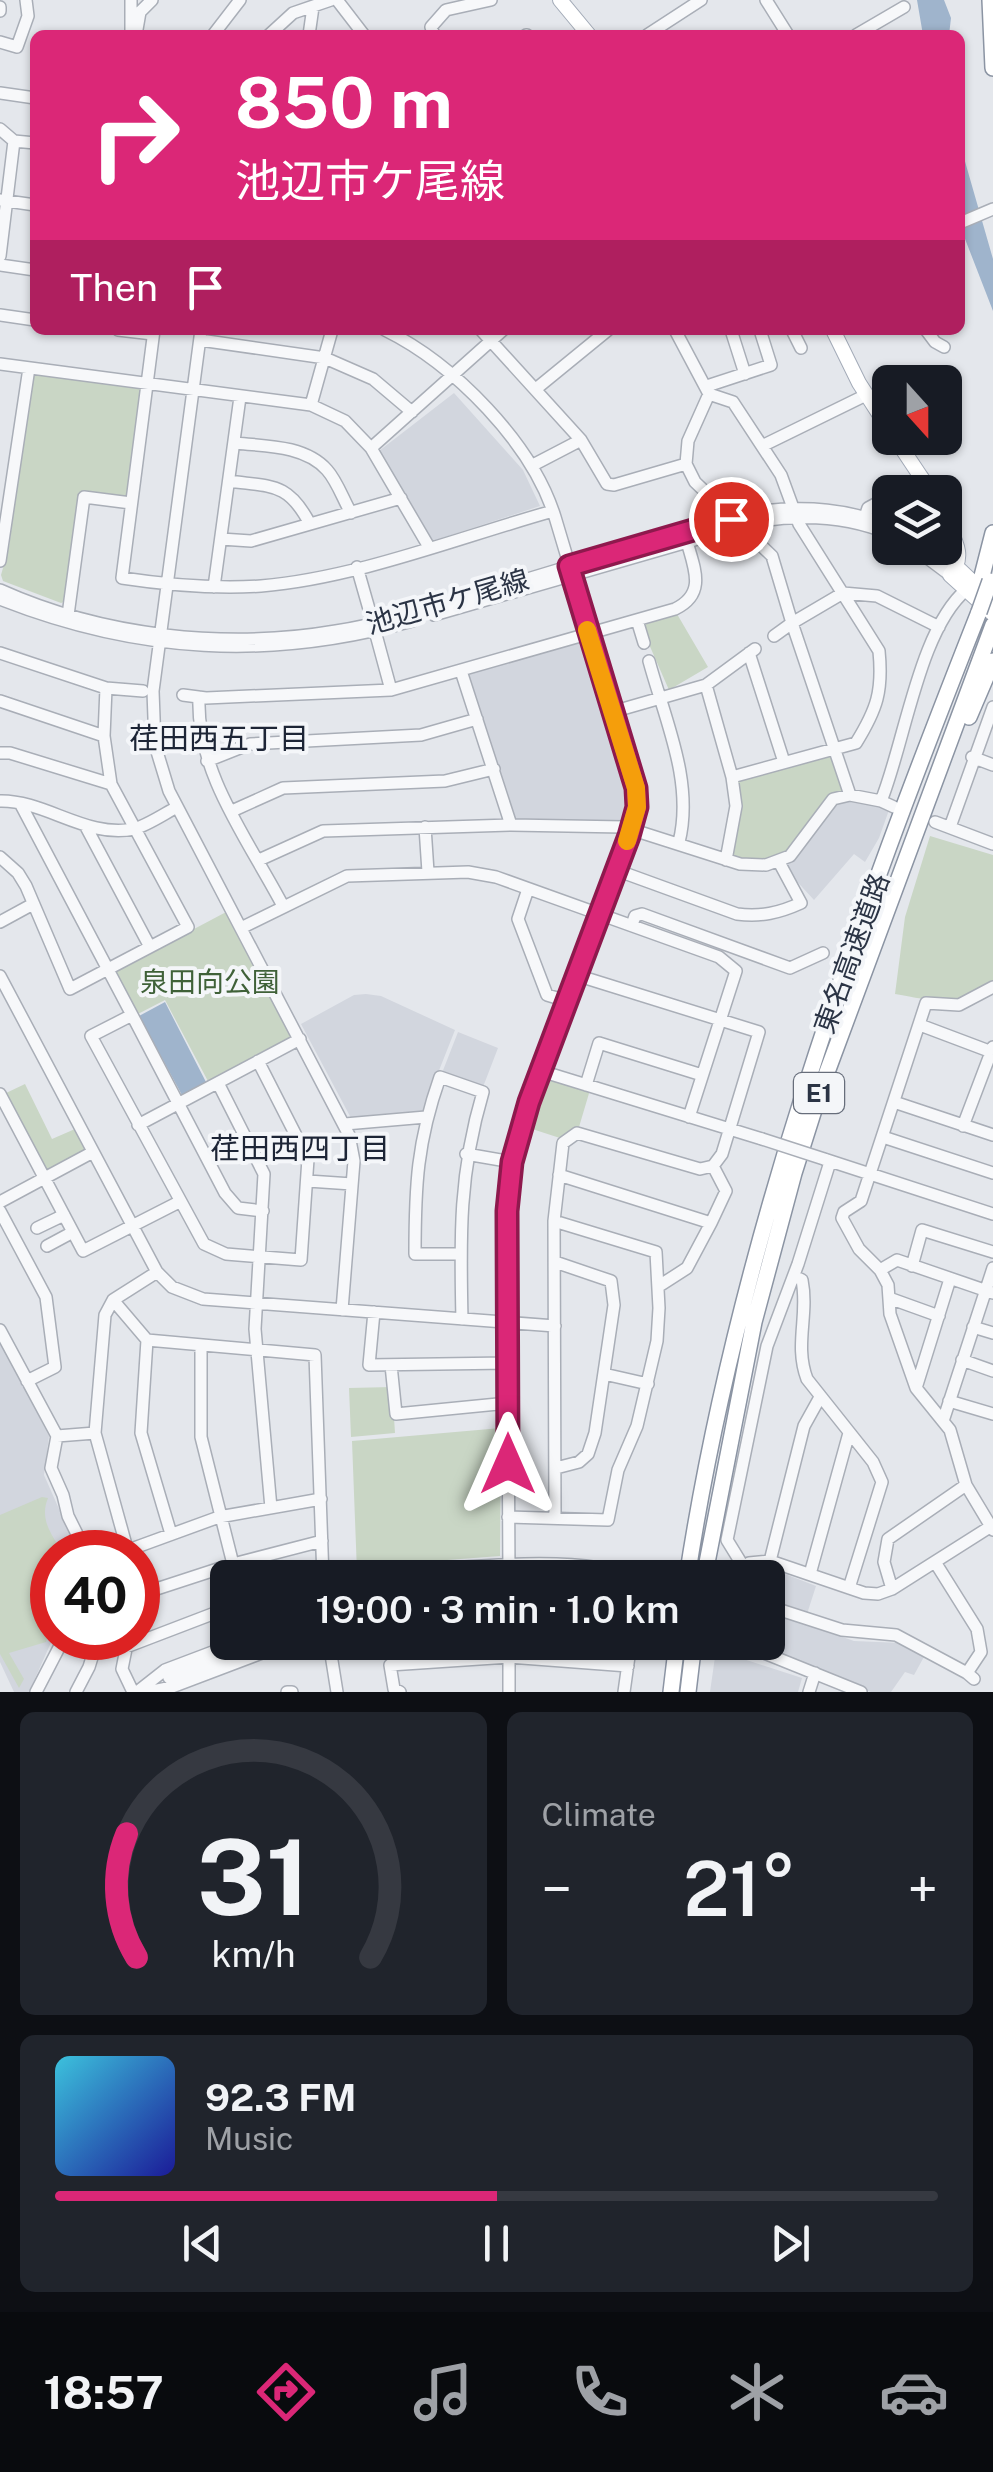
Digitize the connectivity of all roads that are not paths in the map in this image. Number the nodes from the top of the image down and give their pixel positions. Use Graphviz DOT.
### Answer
graph roads {
  1 [pos="26,0"];
  2 [pos="131,0"];
  3 [pos="152,0"];
  4 [pos="240,0"];
  5 [pos="334,0"];
  6 [pos="491,0"];
  7 [pos="560,0"];
  8 [pos="701,0"];
  9 [pos="766,0"];
  10 [pos="990,0"];
  11 [pos="462,3"];
  12 [pos="444,5"];
  13 [pos="313,6"];
  14 [pos="904,7"];
  15 [pos="134,30"];
  16 [pos="135,30"];
  17 [pos="216,30"];
  18 [pos="274,30"];
  19 [pos="310,30"];
  20 [pos="360,30"];
  21 [pos="432,30"];
  22 [pos="579,30"];
  23 [pos="656,30"];
  24 [pos="785,30"];
  25 [pos="865,30"];
  26 [pos="0,42"];
  27 [pos="993,68"];
  28 [pos="0,93"];
  29 [pos="30,97"];
  30 [pos="0,129"];
  31 [pos="14,141"];
  32 [pos="30,143"];
  33 [pos="3,201"];
  34 [pos="30,204"];
  35 [pos="991,210"];
  36 [pos="965,221"];
  37 [pos="0,256"];
  38 [pos="0,265"];
  39 [pos="30,269"];
  40 [pos="0,315"];
  41 [pos="30,319"];
  42 [pos="154,335"];
  43 [pos="200,335"];
  44 [pos="331,335"];
  45 [pos="395,335"];
  46 [pos="486,335"];
  47 [pos="498,335"];
  48 [pos="602,335"];
  49 [pos="679,335"];
  50 [pos="733,335"];
  51 [pos="761,335"];
  52 [pos="836,335"];
  53 [pos="930,335"];
  54 [pos="492,341"];
  55 [pos="944,347"];
  56 [pos="325,358"];
  57 [pos="0,364"];
  58 [pos="29,368"];
  59 [pos="745,374"];
  60 [pos="453,376"];
  61 [pos="148,384"];
  62 [pos="537,388"];
  63 [pos="193,390"];
  64 [pos="708,390"];
  65 [pos="866,394"];
  66 [pos="240,397"];
  67 [pos="872,403"];
  68 [pos="312,405"];
  69 [pos="412,412"];
  70 [pos="581,440"];
  71 [pos="234,442"];
  72 [pos="762,446"];
  73 [pos="371,448"];
  74 [pos="686,464"];
  75 [pos="533,465"];
  76 [pos="229,482"];
  77 [pos="401,498"];
  78 [pos="131,503"];
  79 [pos="872,506"];
  80 [pos="553,511"];
  81 [pos="351,512"];
  82 [pos="796,512"];
  83 [pos="865,517"];
  84 [pos="872,520"];
  85 [pos="736,523"];
  86 [pos="310,524"];
  87 [pos="872,529"];
  88 [pos="993,532"];
  89 [pos="3,536"];
  90 [pos="221,539"];
  91 [pos="686,542"];
  92 [pos="429,547"];
  93 [pos="0,561"];
  94 [pos="944,565"];
  95 [pos="948,565"];
  96 [pos="955,565"];
  97 [pos="357,567"];
  98 [pos="570,571"];
  99 [pos="954,571"];
  100 [pos="988,576"];
  101 [pos="167,585"];
  102 [pos="214,587"];
  103 [pos="967,589"];
  104 [pos="0,590"];
  105 [pos="843,594"];
  106 [pos="0,599"];
  107 [pos="993,601"];
  108 [pos="982,611"];
  109 [pos="68,615"];
  110 [pos="637,620"];
  111 [pos="792,623"];
  112 [pos="993,625"];
  113 [pos="939,626"];
  114 [pos="374,627"];
  115 [pos="588,634"];
  116 [pos="774,636"];
  117 [pos="160,638"];
  118 [pos="644,642"];
  119 [pos="0,653"];
  120 [pos="649,661"];
  121 [pos="993,661"];
  122 [pos="461,671"];
  123 [pos="706,685"];
  124 [pos="106,688"];
  125 [pos="143,690"];
  126 [pos="391,690"];
  127 [pos="183,696"];
  128 [pos="199,697"];
  129 [pos="660,699"];
  130 [pos="0,700"];
  131 [pos="993,709"];
  132 [pos="612,712"];
  133 [pos="476,719"];
  134 [pos="104,736"];
  135 [pos="836,751"];
  136 [pos="0,753"];
  137 [pos="972,757"];
  138 [pos="207,761"];
  139 [pos="784,762"];
  140 [pos="993,765"];
  141 [pos="494,769"];
  142 [pos="732,778"];
  143 [pos="112,784"];
  144 [pos="850,795"];
  145 [pos="881,800"];
  146 [pos="0,801"];
  147 [pos="20,802"];
  148 [pos="177,807"];
  149 [pos="894,807"];
  150 [pos="232,811"];
  151 [pos="935,822"];
  152 [pos="85,824"];
  153 [pos="511,825"];
  154 [pos="425,827"];
  155 [pos="950,827"];
  156 [pos="135,828"];
  157 [pos="631,828"];
  158 [pos="679,842"];
  159 [pos="993,844"];
  160 [pos="0,857"];
  161 [pos="259,860"];
  162 [pos="726,860"];
  163 [pos="779,862"];
  164 [pos="616,870"];
  165 [pos="428,872"];
  166 [pos="901,874"];
  167 [pos="528,888"];
  168 [pos="33,904"];
  169 [pos="283,906"];
  170 [pos="599,914"];
  171 [pos="0,922"];
  172 [pos="632,925"];
  173 [pos="241,928"];
  174 [pos="150,948"];
  175 [pos="823,953"];
  176 [pos="108,970"];
  177 [pos="576,975"];
  178 [pos="0,976"];
  179 [pos="993,987"];
  180 [pos="567,1002"];
  181 [pos="132,1014"];
  182 [pos="720,1020"];
  183 [pos="920,1025"];
  184 [pos="300,1039"];
  185 [pos="991,1049"];
  186 [pos="258,1061"];
  187 [pos="540,1071"];
  188 [pos="702,1074"];
  189 [pos="218,1083"];
  190 [pos="586,1084"];
  191 [pos="0,1094"];
  192 [pos="894,1102"];
  193 [pos="178,1104"];
  194 [pos="689,1116"];
  195 [pos="426,1117"];
  196 [pos="345,1124"];
  197 [pos="138,1125"];
  198 [pos="963,1126"];
  199 [pos="730,1129"];
  200 [pos="993,1135"];
  201 [pos="883,1136"];
  202 [pos="93,1152"];
  203 [pos="466,1154"];
  204 [pos="827,1160"];
  205 [pos="512,1162"];
  206 [pos="712,1166"];
  207 [pos="993,1173"];
  208 [pos="870,1174"];
  209 [pos="559,1175"];
  210 [pos="44,1178"];
  211 [pos="308,1181"];
  212 [pos="352,1184"];
  213 [pos="0,1202"];
  214 [pos="179,1202"];
  215 [pos="263,1211"];
  216 [pos="0,1212"];
  217 [pos="993,1214"];
  218 [pos="64,1215"];
  219 [pos="554,1221"];
  220 [pos="711,1223"];
  221 [pos="132,1225"];
  222 [pos="38,1228"];
  223 [pos="73,1232"];
  224 [pos="47,1246"];
  225 [pos="993,1252"];
  226 [pos="460,1254"];
  227 [pos="261,1256"];
  228 [pos="554,1262"];
  229 [pos="912,1266"];
  230 [pos="993,1268"];
  231 [pos="880,1270"];
  232 [pos="158,1272"];
  233 [pos="794,1276"];
  234 [pos="950,1278"];
  235 [pos="659,1286"];
  236 [pos="989,1292"];
  237 [pos="889,1298"];
  238 [pos="113,1300"];
  239 [pos="257,1304"];
  240 [pos="342,1310"];
  241 [pos="374,1312"];
  242 [pos="939,1316"];
  243 [pos="462,1319"];
  244 [pos="508,1323"];
  245 [pos="555,1326"];
  246 [pos="974,1327"];
  247 [pos="0,1330"];
  248 [pos="993,1332"];
  249 [pos="147,1340"];
  250 [pos="201,1345"];
  251 [pos="256,1350"];
  252 [pos="962,1360"];
  253 [pos="508,1364"];
  254 [pos="391,1365"];
  255 [pos="993,1371"];
  256 [pos="604,1374"];
  257 [pos="28,1381"];
  258 [pos="648,1384"];
  259 [pos="916,1388"];
  260 [pos="820,1399"];
  261 [pos="949,1401"];
  262 [pos="508,1403"];
  263 [pos="993,1414"];
  264 [pos="942,1420"];
  265 [pos="95,1433"];
  266 [pos="849,1433"];
  267 [pos="57,1436"];
  268 [pos="556,1468"];
  269 [pos="966,1485"];
  270 [pos="320,1499"];
  271 [pos="271,1508"];
  272 [pos="219,1517"];
  273 [pos="508,1517"];
  274 [pos="555,1518"];
  275 [pos="992,1527"];
  276 [pos="75,1530"];
  277 [pos="120,1530"];
  278 [pos="170,1534"];
  279 [pos="160,1538"];
  280 [pos="322,1541"];
  281 [pos="232,1560"];
  282 [pos="248,1560"];
  283 [pos="323,1560"];
  284 [pos="509,1560"];
  285 [pos="690,1560"];
  286 [pos="707,1560"];
  287 [pos="740,1560"];
  288 [pos="770,1560"];
  289 [pos="935,1562"];
  290 [pos="785,1566"];
  291 [pos="210,1572"];
  292 [pos="810,1574"];
  293 [pos="849,1588"];
  294 [pos="160,1589"];
  295 [pos="892,1589"];
  296 [pos="785,1612"];
  297 [pos="210,1614"];
  298 [pos="160,1631"];
  299 [pos="210,1653"];
  300 [pos="53,1660"];
  301 [pos="91,1660"];
  302 [pos="124,1660"];
  303 [pos="219,1660"];
  304 [pos="242,1660"];
  305 [pos="332,1660"];
  306 [pos="464,1660"];
  307 [pos="509,1660"];
  308 [pos="549,1660"];
  309 [pos="629,1660"];
  310 [pos="675,1660"];
  311 [pos="692,1660"];
  312 [pos="782,1660"];
  313 [pos="628,1666"];
  314 [pos="815,1673"];
  315 [pos="169,1678"];
  316 [pos="36,1692"];
  317 [pos="76,1692"];
  318 [pos="135,1692"];
  319 [pos="148,1692"];
  320 [pos="337,1692"];
  321 [pos="400,1692"];
  322 [pos="509,1692"];
  323 [pos="624,1692"];
  324 [pos="671,1692"];
  325 [pos="688,1692"];
  326 [pos="809,1692"];
  327 [pos="861,1692"];
  1 -- 26 [label="street"];
  2 -- 15 [label="street"];
  3 -- 16 [label="street"];
  4 -- 17 [label="street"];
  5 -- 13 [label="street"];
  5 -- 20 [label="street"];
  6 -- 11 [label="street"];
  7 -- 22 [label="main road"];
  8 -- 23 [label="street"];
  9 -- 24 [label="street"];
  10 -- 27 [label="highway"];
  11 -- 12 [label="street"];
  12 -- 21 [label="street"];
  13 -- 18 [label="street"];
  13 -- 19 [label="street"];
  14 -- 25 [label="street"];
  28 -- 29 [label="street"];
  30 -- 31 [label="street"];
  31 -- 32 [label="street"];
  31 -- 33 [label="street"];
  33 -- 34 [label="street"];
  33 -- 37 [label="street"];
  35 -- 36 [label="street"];
  38 -- 39 [label="street"];
  40 -- 41 [label="street"];
  42 -- 61 [label="street"];
  43 -- 56 [label="street"];
  43 -- 63 [label="street"];
  44 -- 56 [label="street"];
  45 -- 60 [label="street"];
  46 -- 54 [label="street"];
  47 -- 54 [label="street"];
  48 -- 62 [label="street"];
  49 -- 64 [label="street"];
  50 -- 59 [label="street"];
  51 -- 59 [label="street"];
  52 -- 65 [label="main road"];
  53 -- 55 [label="street"];
  54 -- 60 [label="street"];
  54 -- 62 [label="street"];
  56 -- 68 [label="street"];
  56 -- 69 [label="street"];
  57 -- 58 [label="street"];
  58 -- 61 [label="street"];
  58 -- 89 [label="street"];
  59 -- 64 [label="street"];
  60 -- 69 [label="street"];
  60 -- 75 [label="street"];
  61 -- 63 [label="street"];
  61 -- 78 [label="street"];
  62 -- 70 [label="street"];
  63 -- 66 [label="street"];
  63 -- 101 [label="street"];
  64 -- 72 [label="street"];
  64 -- 74 [label="street"];
  65 -- 67 [label="main road"];
  65 -- 72 [label="street"];
  66 -- 68 [label="street"];
  66 -- 71 [label="street"];
  68 -- 73 [label="street"];
  69 -- 73 [label="street"];
  70 -- 74 [label="street"];
  70 -- 75 [label="street"];
  71 -- 76 [label="street"];
  71 -- 81 [label="street"];
  72 -- 82 [label="street"];
  73 -- 77 [label="street"];
  74 -- 85 [label="street"];
  75 -- 80 [label="street"];
  76 -- 86 [label="street"];
  76 -- 90 [label="street"];
  77 -- 81 [label="street"];
  77 -- 92 [label="street"];
  78 -- 101 [label="street"];
  78 -- 109 [label="street"];
  79 -- 83 [label="street"];
  80 -- 92 [label="street"];
  80 -- 98 [label="street"];
  81 -- 86 [label="street"];
  82 -- 83 [label="street, 池辺市ケ尾線"];
  82 -- 85 [label="street, 池辺市ケ尾線"];
  82 -- 87 [label="street, 池辺市ケ尾線"];
  82 -- 105 [label="street"];
  83 -- 84 [label="street, 池辺市ケ尾線"];
  85 -- 91 [label="street, 池辺市ケ尾線"];
  85 -- 98 [label="street, 池辺市ケ尾線"];
  85 -- 111 [label="street"];
  86 -- 90 [label="street"];
  88 -- 100 [label="highway, 東名高速道路"];
  89 -- 93 [label="street"];
  90 -- 102 [label="street"];
  91 -- 98 [label="street, 池辺市ケ尾線"];
  91 -- 110 [label="street"];
  92 -- 97 [label="street"];
  94 -- 99 [label="street"];
  95 -- 99 [label="street"];
  96 -- 99 [label="main road"];
  97 -- 102 [label="street"];
  97 -- 114 [label="street"];
  98 -- 114 [label="street, 池辺市ケ尾線"];
  98 -- 115 [label="street"];
  99 -- 103 [label="main road"];
  99 -- 107 [label="main road"];
  100 -- 108 [label="highway, 東名高速道路 / E1, bridge"];
  101 -- 102 [label="street"];
  101 -- 117 [label="street"];
  103 -- 108 [label="main road"];
  103 -- 113 [label="street"];
  104 -- 109 [label="street, 池辺市ケ尾線"];
  105 -- 111 [label="street"];
  105 -- 113 [label="street"];
  105 -- 135 [label="street"];
  106 -- 117 [label="street, 池辺市ケ尾線"];
  108 -- 285 [label="highway, 東名高速道路 / E1"];
  109 -- 117 [label="street, 池辺市ケ尾線"];
  110 -- 115 [label="street"];
  110 -- 118 [label="street"];
  111 -- 116 [label="street"];
  111 -- 135 [label="street"];
  112 -- 166 [label="highway, 東名高速道路 / E1"];
  113 -- 145 [label="street"];
  114 -- 117 [label="street, 池辺市ケ尾線"];
  114 -- 126 [label="street"];
  115 -- 122 [label="street"];
  115 -- 132 [label="street"];
  117 -- 148 [label="street"];
  119 -- 124 [label="street"];
  120 -- 129 [label="street"];
  121 -- 166 [label="highway"];
  122 -- 126 [label="street"];
  122 -- 133 [label="street"];
  123 -- 129 [label="street"];
  123 -- 139 [label="street"];
  123 -- 142 [label="street"];
  124 -- 125 [label="street"];
  124 -- 134 [label="street"];
  126 -- 128 [label="street"];
  127 -- 128 [label="street"];
  128 -- 138 [label="street"];
  129 -- 132 [label="street"];
  129 -- 158 [label="street"];
  130 -- 134 [label="street"];
  131 -- 137 [label="street"];
  132 -- 157 [label="street"];
  133 -- 138 [label="street"];
  133 -- 141 [label="street"];
  134 -- 143 [label="street"];
  135 -- 139 [label="street"];
  135 -- 144 [label="street"];
  136 -- 143 [label="street"];
  137 -- 140 [label="street"];
  137 -- 155 [label="street"];
  138 -- 150 [label="street"];
  139 -- 142 [label="street"];
  141 -- 150 [label="street"];
  141 -- 153 [label="street"];
  142 -- 162 [label="street"];
  143 -- 156 [label="street"];
  144 -- 145 [label="street"];
  144 -- 163 [label="street"];
  145 -- 149 [label="street"];
  146 -- 147 [label="street"];
  147 -- 152 [label="street"];
  147 -- 176 [label="street"];
  148 -- 156 [label="street"];
  148 -- 173 [label="street"];
  150 -- 161 [label="street"];
  151 -- 155 [label="street"];
  152 -- 156 [label="street"];
  152 -- 174 [label="street"];
  153 -- 154 [label="street"];
  153 -- 157 [label="street"];
  154 -- 161 [label="street"];
  154 -- 165 [label="street"];
  155 -- 159 [label="street"];
  156 -- 174 [label="street"];
  157 -- 158 [label="street"];
  157 -- 164 [label="street"];
  158 -- 162 [label="street"];
  160 -- 168 [label="street"];
  161 -- 169 [label="street"];
  162 -- 163 [label="street"];
  163 -- 164 [label="street"];
  164 -- 170 [label="street"];
  165 -- 167 [label="street"];
  165 -- 169 [label="street"];
  166 -- 286 [label="highway, 東名高速道路 / E1"];
  167 -- 170 [label="street"];
  167 -- 180 [label="street"];
  168 -- 171 [label="street"];
  168 -- 176 [label="street"];
  169 -- 173 [label="street"];
  170 -- 172 [label="street"];
  170 -- 177 [label="street"];
  172 -- 175 [label="street"];
  172 -- 182 [label="street"];
  173 -- 184 [label="street"];
  174 -- 176 [label="street"];
  176 -- 181 [label="street"];
  177 -- 180 [label="street"];
  177 -- 182 [label="street"];
  178 -- 202 [label="street"];
  179 -- 183 [label="street"];
  180 -- 187 [label="street"];
  181 -- 193 [label="street"];
  181 -- 197 [label="street"];
  182 -- 188 [label="street"];
  182 -- 199 [label="street"];
  183 -- 185 [label="street"];
  183 -- 192 [label="street"];
  184 -- 186 [label="street"];
  184 -- 196 [label="street"];
  185 -- 198 [label="street"];
  186 -- 189 [label="street"];
  186 -- 211 [label="street"];
  187 -- 190 [label="street"];
  187 -- 205 [label="street"];
  188 -- 190 [label="street"];
  188 -- 194 [label="street"];
  189 -- 193 [label="street"];
  189 -- 215 [label="street"];
  190 -- 194 [label="street"];
  191 -- 210 [label="street"];
  192 -- 198 [label="street"];
  192 -- 201 [label="street"];
  193 -- 197 [label="street"];
  193 -- 215 [label="street"];
  194 -- 199 [label="street"];
  195 -- 196 [label="street"];
  195 -- 203 [label="street"];
  195 -- 226 [label="street"];
  196 -- 212 [label="street"];
  197 -- 214 [label="street"];
  198 -- 200 [label="street"];
  199 -- 204 [label="street, bridge"];
  199 -- 206 [label="street"];
  201 -- 207 [label="street"];
  201 -- 208 [label="street"];
  202 -- 210 [label="street"];
  202 -- 221 [label="street"];
  203 -- 205 [label="street"];
  203 -- 226 [label="street"];
  204 -- 208 [label="street"];
  204 -- 233 [label="street"];
  205 -- 244 [label="street"];
  206 -- 209 [label="street"];
  206 -- 220 [label="street"];
  208 -- 217 [label="street"];
  208 -- 231 [label="street"];
  209 -- 219 [label="street"];
  209 -- 220 [label="street"];
  210 -- 213 [label="street"];
  210 -- 218 [label="street"];
  211 -- 212 [label="street"];
  211 -- 227 [label="street"];
  212 -- 240 [label="street"];
  214 -- 221 [label="street"];
  214 -- 227 [label="street"];
  215 -- 227 [label="street"];
  216 -- 257 [label="street"];
  218 -- 222 [label="street"];
  218 -- 223 [label="street"];
  219 -- 228 [label="street"];
  219 -- 235 [label="street"];
  220 -- 235 [label="street"];
  221 -- 223 [label="street"];
  221 -- 232 [label="street"];
  223 -- 224 [label="street"];
  225 -- 229 [label="street"];
  226 -- 243 [label="street"];
  227 -- 239 [label="street"];
  228 -- 245 [label="street"];
  228 -- 256 [label="street"];
  229 -- 231 [label="street"];
  229 -- 234 [label="street"];
  230 -- 236 [label="street"];
  231 -- 237 [label="street"];
  232 -- 238 [label="street"];
  232 -- 239 [label="street"];
  233 -- 260 [label="street"];
  233 -- 287 [label="street"];
  234 -- 236 [label="street"];
  234 -- 242 [label="street"];
  235 -- 258 [label="street"];
  236 -- 246 [label="street"];
  237 -- 242 [label="street"];
  237 -- 259 [label="street"];
  238 -- 249 [label="street"];
  238 -- 265 [label="street"];
  239 -- 240 [label="street"];
  239 -- 251 [label="street"];
  240 -- 241 [label="street"];
  241 -- 243 [label="street"];
  241 -- 254 [label="street"];
  242 -- 259 [label="street"];
  243 -- 244 [label="street"];
  244 -- 245 [label="street"];
  244 -- 253 [label="street"];
  245 -- 268 [label="street"];
  246 -- 248 [label="street"];
  246 -- 252 [label="street"];
  247 -- 257 [label="street"];
  249 -- 250 [label="street"];
  249 -- 278 [label="street"];
  250 -- 251 [label="street"];
  250 -- 272 [label="street"];
  251 -- 270 [label="street"];
  251 -- 271 [label="street"];
  252 -- 255 [label="street"];
  252 -- 261 [label="street"];
  253 -- 254 [label="street"];
  253 -- 262 [label="street"];
  254 -- 262 [label="street"];
  256 -- 258 [label="street"];
  256 -- 268 [label="street"];
  257 -- 267 [label="street"];
  258 -- 274 [label="street"];
  259 -- 264 [label="street"];
  260 -- 266 [label="street"];
  260 -- 288 [label="street"];
  261 -- 263 [label="street"];
  261 -- 264 [label="street"];
  262 -- 273 [label="street"];
  264 -- 269 [label="street"];
  265 -- 267 [label="street"];
  265 -- 277 [label="street"];
  266 -- 292 [label="street"];
  266 -- 293 [label="street"];
  267 -- 276 [label="street"];
  268 -- 274 [label="street"];
  269 -- 275 [label="street"];
  269 -- 295 [label="street"];
  270 -- 271 [label="street"];
  270 -- 280 [label="street"];
  271 -- 272 [label="street"];
  272 -- 278 [label="street"];
  272 -- 281 [label="street"];
  273 -- 274 [label="street"];
  273 -- 284 [label="street"];
  275 -- 289 [label="street"];
  278 -- 279 [label="street"];
  280 -- 282 [label="street"];
  280 -- 283 [label="street"];
  289 -- 295 [label="street"];
  289 -- 296 [label="street"];
  290 -- 292 [label="street"];
  291 -- 294 [label="street"];
  292 -- 293 [label="street"];
  293 -- 295 [label="street"];
  297 -- 298 [label="street"];
  299 -- 318 [label="street"];
  300 -- 316 [label="street"];
  301 -- 317 [label="street"];
  302 -- 318 [label="street"];
  303 -- 315 [label="street"];
  304 -- 319 [label="street"];
  305 -- 320 [label="street"];
  306 -- 321 [label="street"];
  307 -- 322 [label="street"];
  308 -- 313 [label="street"];
  309 -- 313 [label="street"];
  310 -- 324 [label="highway"];
  311 -- 325 [label="highway"];
  312 -- 314 [label="street"];
  313 -- 323 [label="street"];
  314 -- 326 [label="street"];
  314 -- 327 [label="street"];
}
